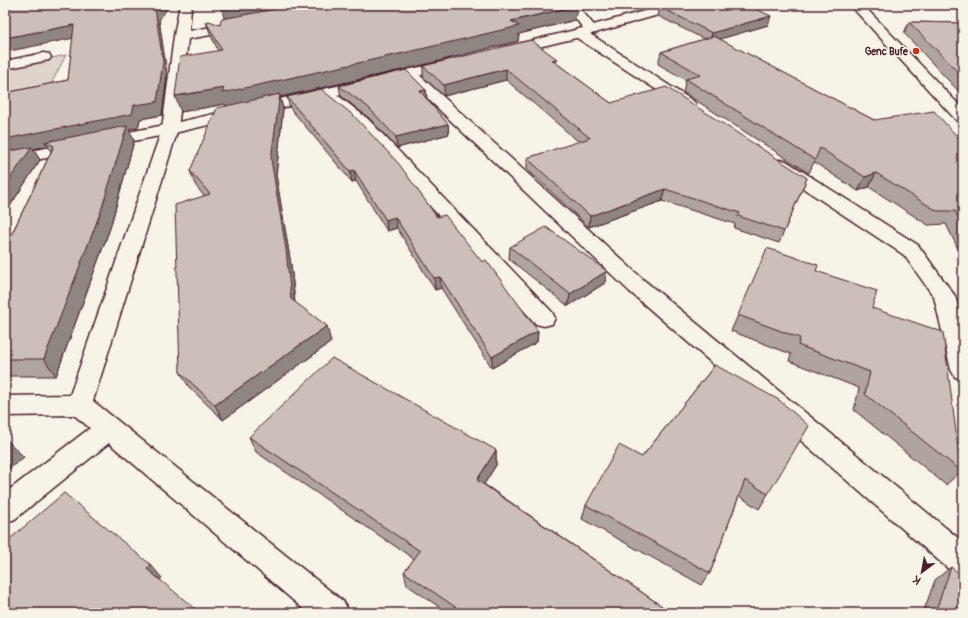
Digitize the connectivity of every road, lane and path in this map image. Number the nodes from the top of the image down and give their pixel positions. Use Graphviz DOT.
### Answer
graph roads {
  1 [pos="188,5"];
  2 [pos="571,5"];
  3 [pos="679,5"];
  4 [pos="856,5"];
  5 [pos="249,24"];
  6 [pos="585,32"];
  7 [pos="181,36"];
  8 [pos="494,54"];
  9 [pos="44,58"];
  10 [pos="464,61"];
  11 [pos="5,65"];
  12 [pos="410,74"];
  13 [pos="326,93"];
  14 [pos="698,111"];
  15 [pos="963,118"];
  16 [pos="170,129"];
  17 [pos="765,155"];
  18 [pos="5,161"];
  19 [pos="954,297"];
  20 [pos="544,318"];
  21 [pos="963,370"];
  22 [pos="5,406"];
  23 [pos="79,406"];
  24 [pos="109,428"];
  25 [pos="5,510"];
  26 [pos="963,561"];
  27 [pos="333,613"];
  1 -- 7 [label="street"];
  2 -- 6 [label="street"];
  3 -- 6 [label="street"];
  4 -- 15 [label="street"];
  5 -- 7 [label="street"];
  6 -- 8 [label="street"];
  6 -- 14 [label="street"];
  7 -- 16 [label="street"];
  9 -- 11 [label="street"];
  10 -- 12 [label="street"];
  12 -- 13 [label="street"];
  12 -- 26 [label="street"];
  13 -- 16 [label="street"];
  13 -- 20 [label="street"];
  16 -- 18 [label="street"];
  16 -- 23 [label="street"];
  17 -- 19 [label="street"];
  19 -- 21 [label="street"];
  22 -- 23 [label="street"];
  23 -- 24 [label="street"];
  24 -- 25 [label="street"];
  24 -- 27 [label="street"];
}
